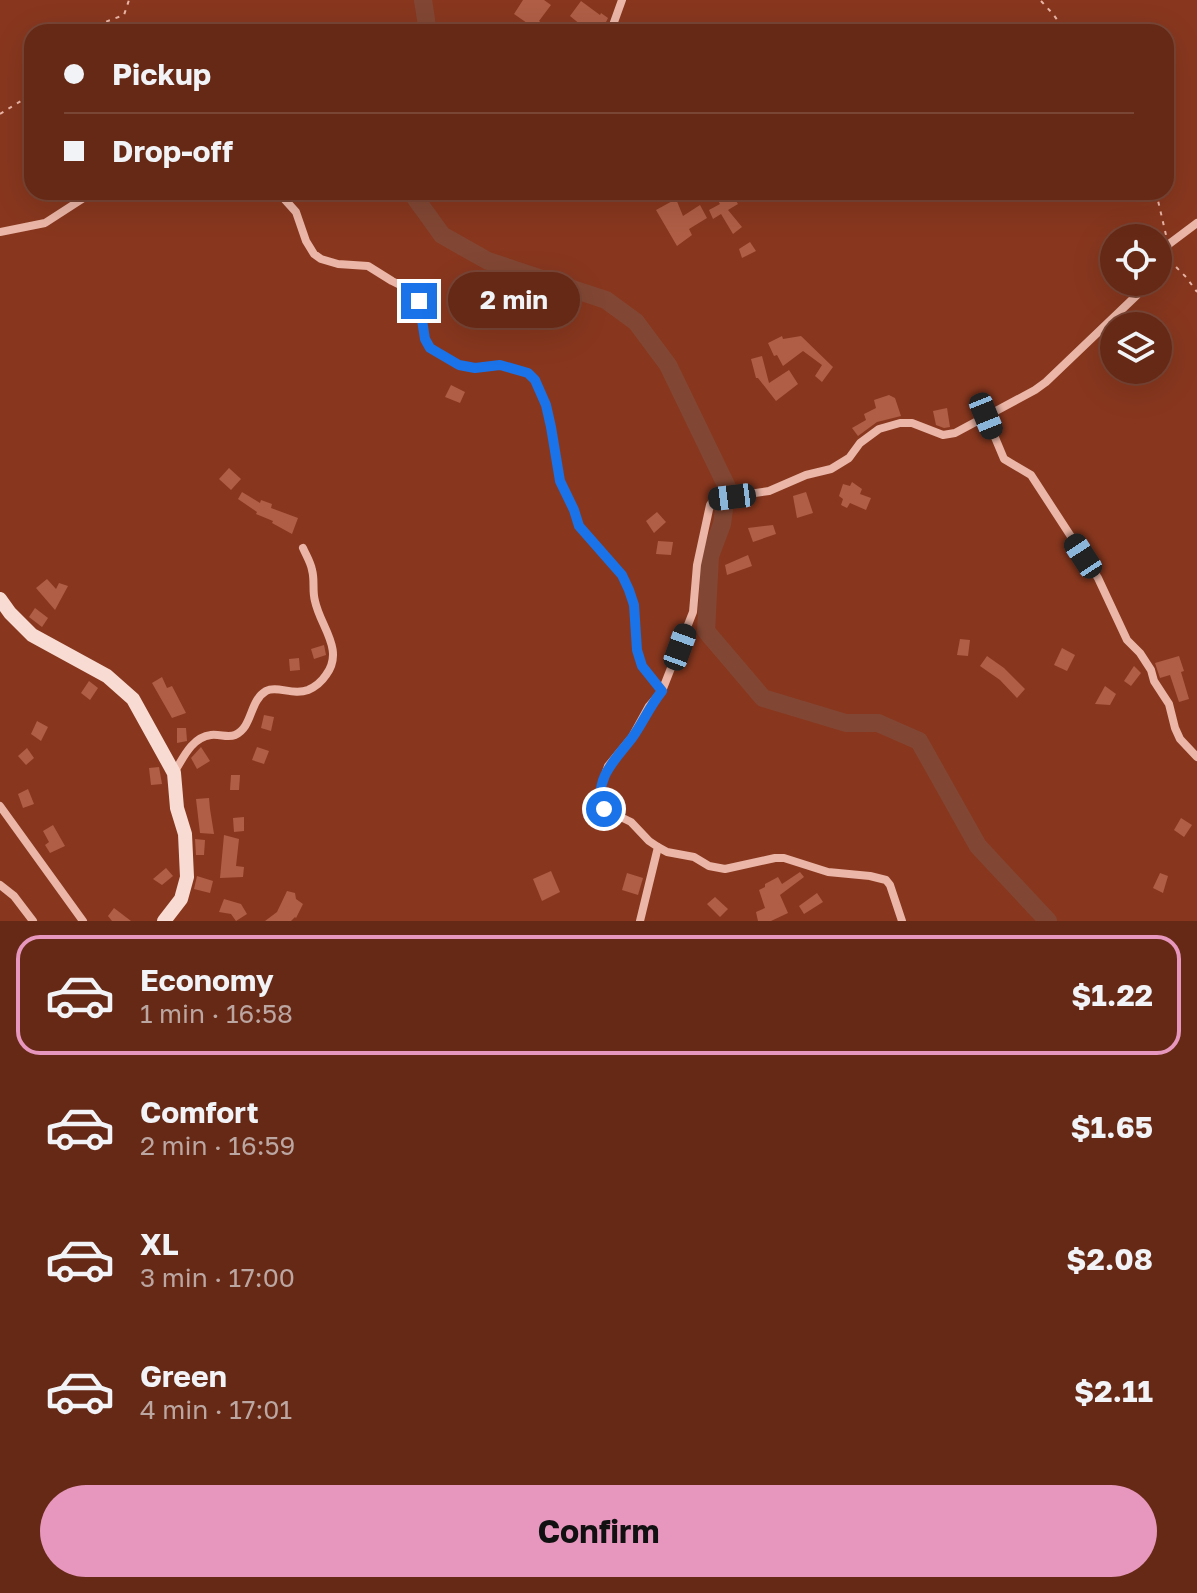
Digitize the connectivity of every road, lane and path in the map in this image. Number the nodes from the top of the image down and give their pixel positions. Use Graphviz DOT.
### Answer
graph roads {
  1 [pos="129,0"];
  2 [pos="622,0"];
  3 [pos="1041,1"];
  4 [pos="100,24"];
  5 [pos="613,24"];
  6 [pos="1060,24"];
  7 [pos="24,99"];
  8 [pos="0,114"];
  9 [pos="81,200"];
  10 [pos="285,200"];
  11 [pos="1158,200"];
  12 [pos="1197,223"];
  13 [pos="1162,224"];
  14 [pos="0,232"];
  15 [pos="1172,242"];
  16 [pos="1172,266"];
  17 [pos="1197,292"];
  18 [pos="1136,296"];
  19 [pos="986,416"];
  20 [pos="303,548"];
  21 [pos="0,599"];
  22 [pos="662,691"];
  23 [pos="1197,757"];
  24 [pos="174,773"];
  25 [pos="0,806"];
  26 [pos="658,847"];
  27 [pos="0,885"];
  28 [pos="33,921"];
  29 [pos="83,921"];
  30 [pos="164,921"];
  31 [pos="640,921"];
  32 [pos="902,921"];
  1 -- 4 [label="path"];
  2 -- 5 [label="street"];
  3 -- 6 [label="path"];
  7 -- 8 [label="path"];
  9 -- 14 [label="street"];
  10 -- 22 [label="street"];
  11 -- 13 [label="path"];
  12 -- 15 [label="street"];
  16 -- 17 [label="path"];
  18 -- 19 [label="street"];
  19 -- 22 [label="street"];
  19 -- 23 [label="street"];
  20 -- 24 [label="street"];
  21 -- 24 [label="street"];
  22 -- 26 [label="street"];
  24 -- 30 [label="street"];
  25 -- 29 [label="street"];
  26 -- 31 [label="street"];
  26 -- 32 [label="street"];
  27 -- 28 [label="street"];
}
